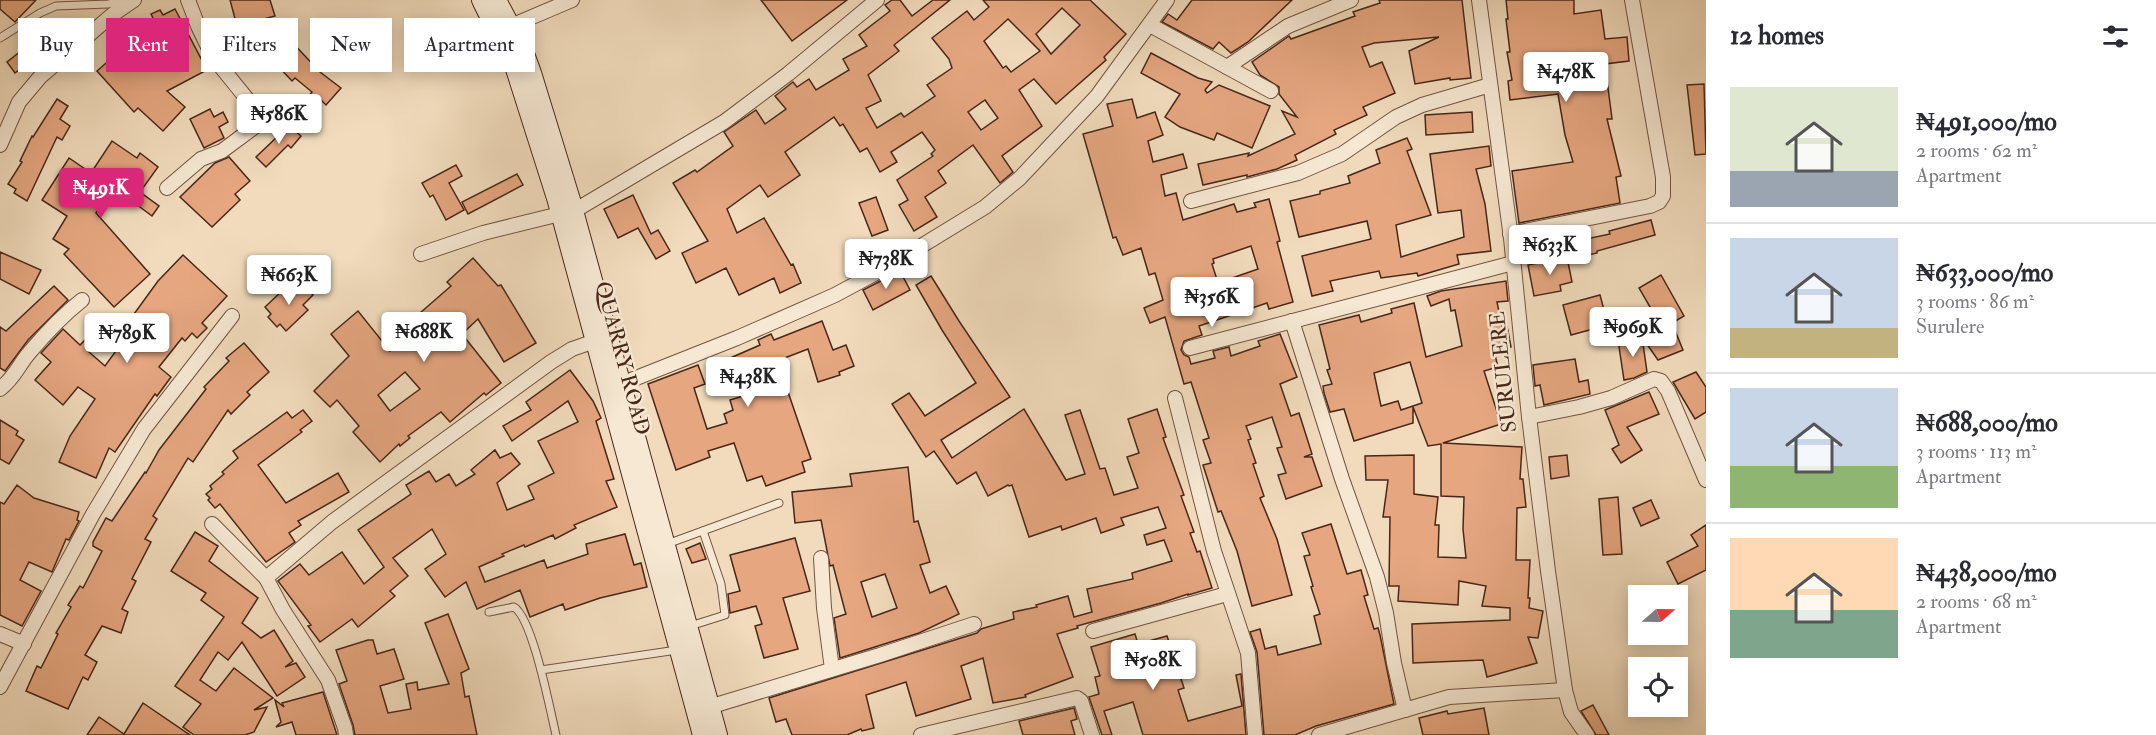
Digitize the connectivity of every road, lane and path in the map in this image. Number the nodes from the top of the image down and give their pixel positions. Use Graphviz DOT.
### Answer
graph roads {
  1 [pos="129,0"];
  2 [pos="134,0"];
  3 [pos="189,0"];
  4 [pos="481,0"];
  5 [pos="497,0"];
  6 [pos="572,0"];
  7 [pos="877,0"];
  8 [pos="1167,0"];
  9 [pos="1351,0"];
  10 [pos="1479,0"];
  11 [pos="1632,0"];
  12 [pos="54,3"];
  13 [pos="507,18"];
  14 [pos="530,18"];
  15 [pos="1150,25"];
  16 [pos="0,38"];
  17 [pos="1227,67"];
  18 [pos="532,72"];
  19 [pos="1490,85"];
  20 [pos="1271,91"];
  21 [pos="0,145"];
  22 [pos="167,188"];
  23 [pos="1191,201"];
  24 [pos="567,213"];
  25 [pos="1510,234"];
  26 [pos="421,254"];
  27 [pos="1513,263"];
  28 [pos="82,300"];
  29 [pos="232,316"];
  30 [pos="1292,321"];
  31 [pos="595,341"];
  32 [pos="1190,348"];
  33 [pos="621,384"];
  34 [pos="0,389"];
  35 [pos="1175,398"];
  36 [pos="1528,417"];
  37 [pos="1706,480"];
  38 [pos="779,503"];
  39 [pos="212,524"];
  40 [pos="703,531"];
  41 [pos="665,545"];
  42 [pos="821,558"];
  43 [pos="266,578"];
  44 [pos="1227,594"];
  45 [pos="489,612"];
  46 [pos="974,624"];
  47 [pos="687,627"];
  48 [pos="1093,631"];
  49 [pos="0,634"];
  50 [pos="24,644"];
  51 [pos="679,650"];
  52 [pos="831,669"];
  53 [pos="541,670"];
  54 [pos="0,687"];
  55 [pos="1565,690"];
  56 [pos="709,707"];
  57 [pos="1406,710"];
  58 [pos="346,735"];
  59 [pos="556,735"];
  60 [pos="702,735"];
  61 [pos="718,735"];
  62 [pos="921,735"];
  63 [pos="1092,735"];
  64 [pos="1255,735"];
  65 [pos="1319,735"];
  66 [pos="1587,735"];
  1 -- 12 [label="lane"];
  2 -- 21 [label="street"];
  3 -- 22 [label="street"];
  4 -- 24 [label="main road, QUARRY ROAD"];
  5 -- 13 [label="main road, QUARRY ROAD"];
  6 -- 14 [label="street"];
  7 -- 24 [label="street"];
  8 -- 15 [label="street"];
  9 -- 17 [label="street"];
  10 -- 19 [label="street, SURULERE"];
  11 -- 25 [label="street"];
  12 -- 16 [label="lane"];
  15 -- 17 [label="street"];
  15 -- 33 [label="street"];
  17 -- 20 [label="street"];
  18 -- 24 [label="main road, QUARRY ROAD"];
  19 -- 23 [label="street"];
  19 -- 25 [label="street, SURULERE"];
  24 -- 26 [label="street"];
  24 -- 31 [label="main road, QUARRY ROAD"];
  24 -- 33 [label="main road, QUARRY ROAD"];
  25 -- 27 [label="street, SURULERE"];
  27 -- 30 [label="street"];
  27 -- 36 [label="street, SURULERE"];
  28 -- 34 [label="street"];
  29 -- 50 [label="street"];
  30 -- 32 [label="street"];
  30 -- 57 [label="street"];
  31 -- 43 [label="street"];
  31 -- 51 [label="main road, QUARRY ROAD"];
  33 -- 41 [label="main road, QUARRY ROAD"];
  35 -- 44 [label="street"];
  36 -- 37 [label="street"];
  36 -- 55 [label="street, SURULERE"];
  38 -- 40 [label="lane"];
  39 -- 43 [label="street"];
  40 -- 41 [label="lane"];
  40 -- 47 [label="lane"];
  41 -- 47 [label="main road, QUARRY ROAD"];
  42 -- 52 [label="street"];
  43 -- 58 [label="street"];
  44 -- 48 [label="street"];
  44 -- 64 [label="street"];
  45 -- 53 [label="lane"];
  46 -- 52 [label="street"];
  47 -- 56 [label="main road, QUARRY ROAD"];
  49 -- 50 [label="street"];
  50 -- 54 [label="street"];
  51 -- 53 [label="lane"];
  51 -- 60 [label="main road, QUARRY ROAD"];
  52 -- 56 [label="street"];
  53 -- 59 [label="lane"];
  55 -- 57 [label="street"];
  55 -- 66 [label="street, SURULERE"];
  56 -- 61 [label="main road, QUARRY ROAD"];
  57 -- 65 [label="street"];
  62 -- 63 [label="street"];
}
